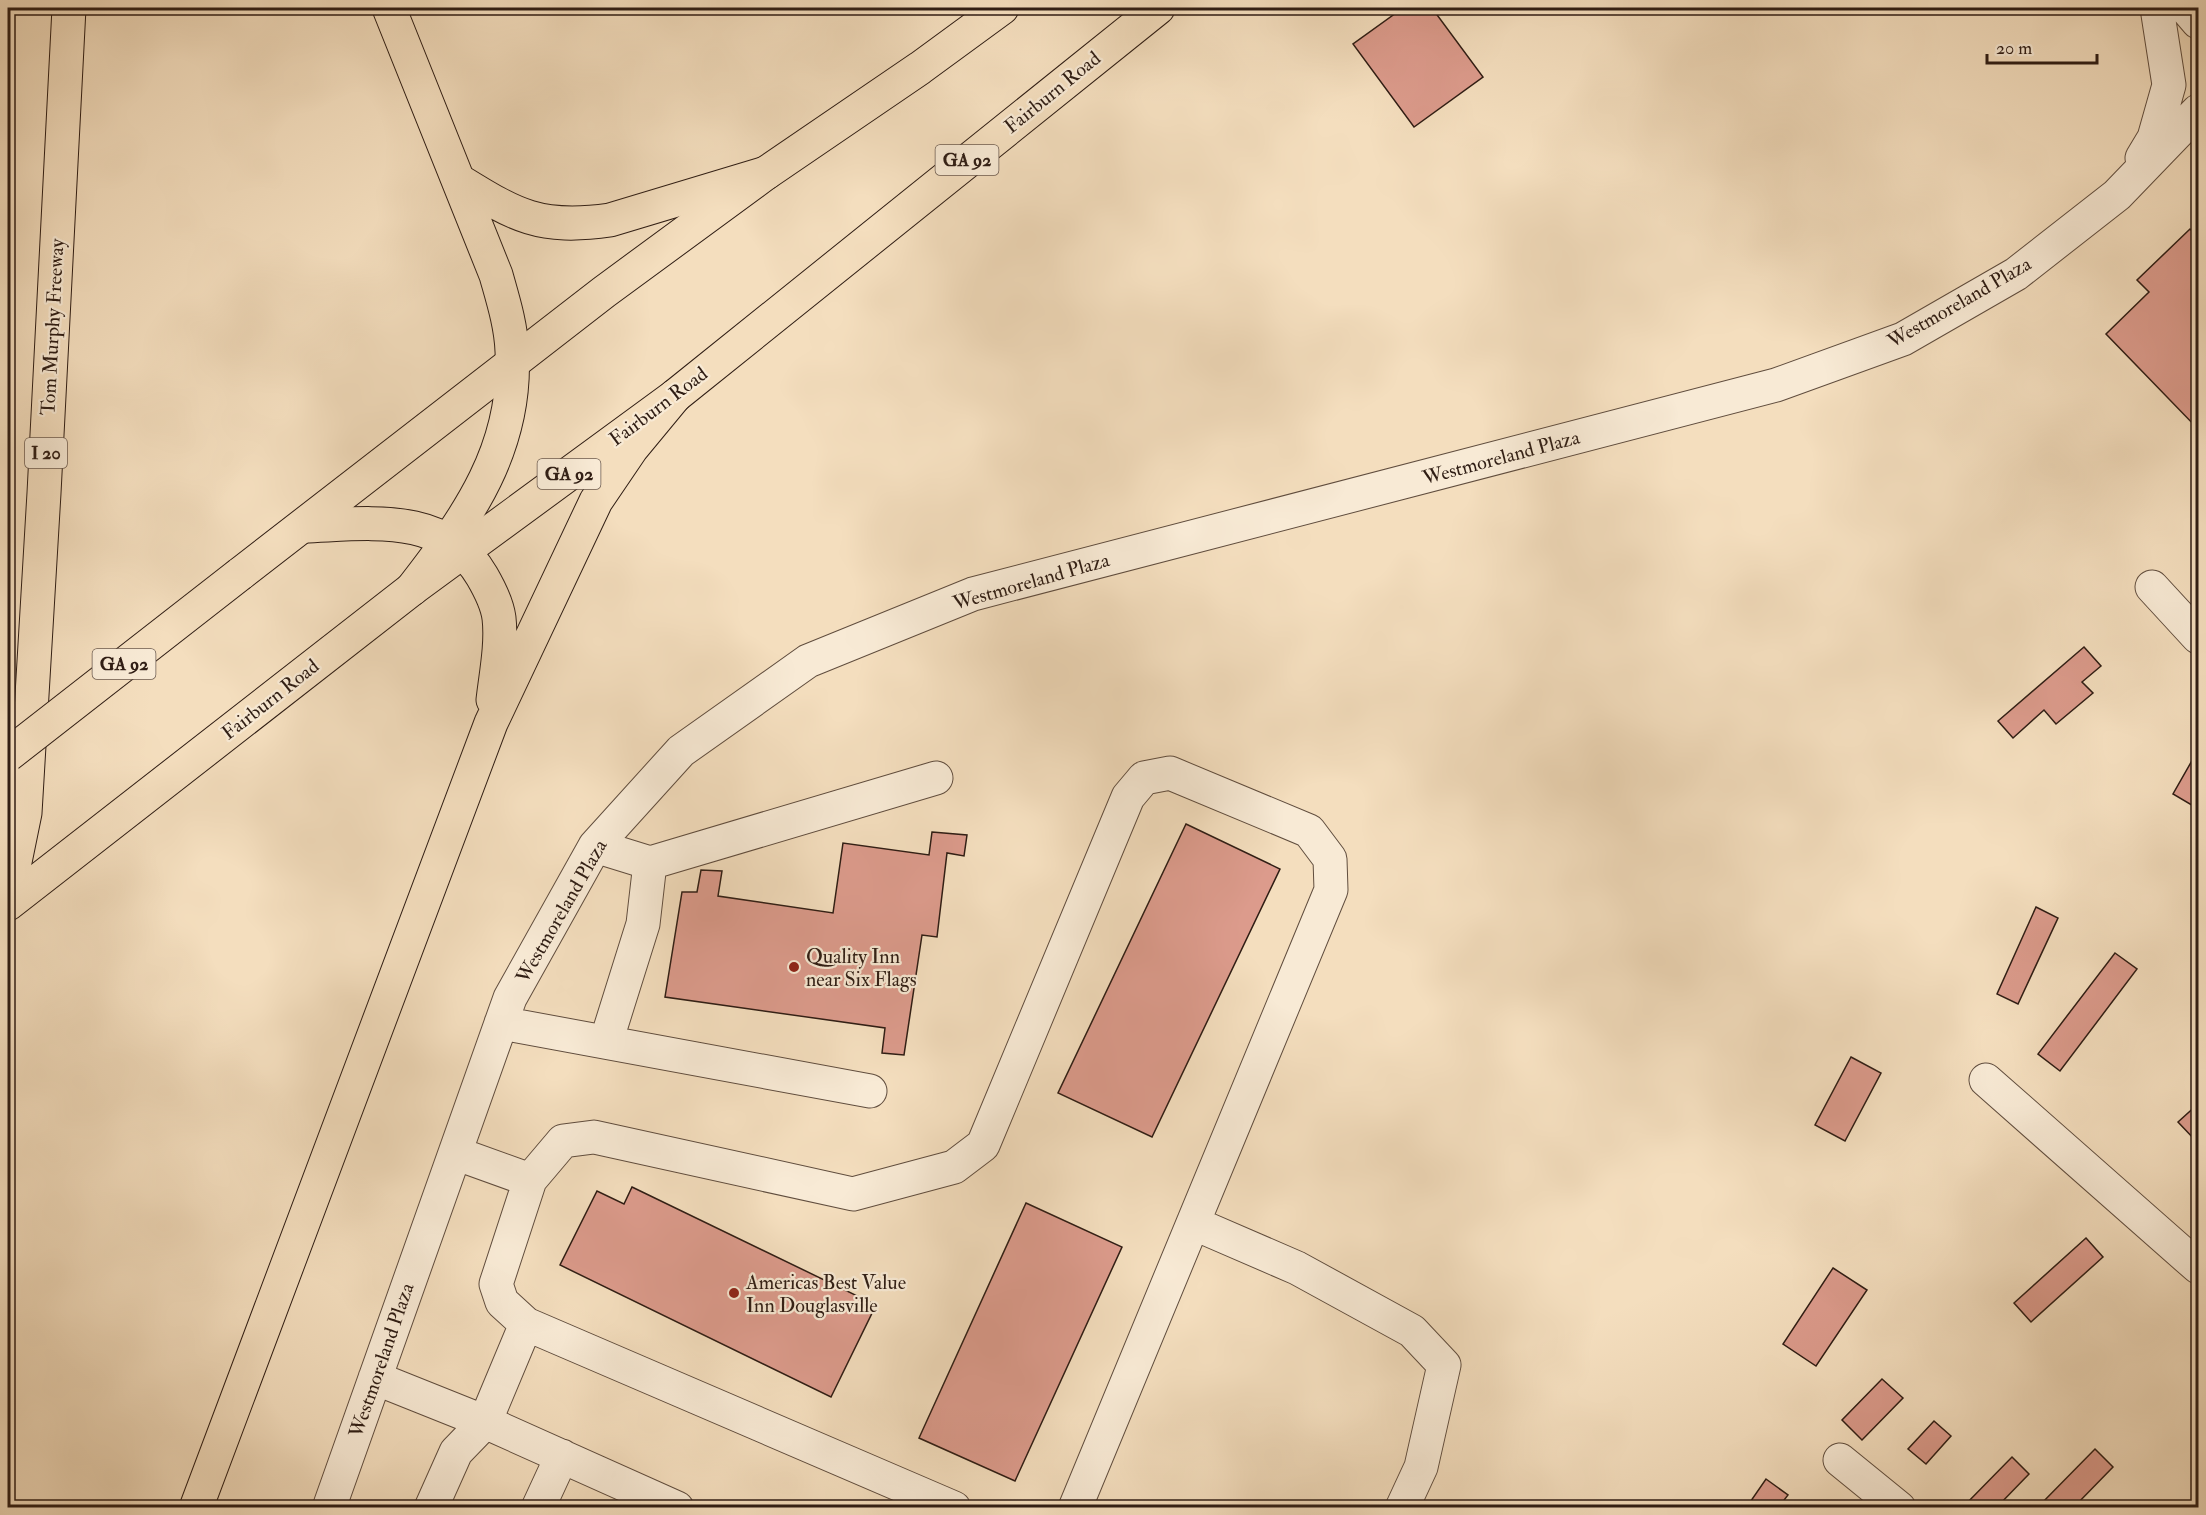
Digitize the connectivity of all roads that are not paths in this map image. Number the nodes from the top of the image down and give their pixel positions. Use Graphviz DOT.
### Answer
graph roads {
  1 [pos="69,8"];
  2 [pos="389,8"];
  3 [pos="1002,8"];
  4 [pos="1158,8"];
  5 [pos="2157,8"];
  6 [pos="2186,8"];
  7 [pos="2199,22"];
  8 [pos="2199,111"];
  9 [pos="2184,136"];
  10 [pos="766,173"];
  11 [pos="458,180"];
  12 [pos="2117,195"];
  13 [pos="512,364"];
  14 [pos="675,396"];
  15 [pos="304,526"];
  16 [pos="456,546"];
  17 [pos="2152,586"];
  18 [pos="2199,637"];
  19 [pos="491,723"];
  20 [pos="8,755"];
  21 [pos="936,778"];
  22 [pos="595,846"];
  23 [pos="650,863"];
  24 [pos="8,896"];
  25 [pos="8,904"];
  26 [pos="501,1023"];
  27 [pos="606,1042"];
  28 [pos="1986,1080"];
  29 [pos="870,1091"];
  30 [pos="455,1153"];
  31 [pos="530,1180"];
  32 [pos="1193,1223"];
  33 [pos="2199,1267"];
  34 [pos="526,1324"];
  35 [pos="375,1378"];
  36 [pos="485,1422"];
  37 [pos="562,1456"];
  38 [pos="1840,1460"];
  39 [pos="894,1496"];
  40 [pos="196,1508"];
  41 [pos="329,1508"];
  42 [pos="431,1508"];
  43 [pos="538,1508"];
  44 [pos="677,1508"];
  45 [pos="954,1508"];
  46 [pos="1075,1508"];
  47 [pos="1402,1508"];
  48 [pos="1899,1508"];
  1 -- 24 [label="main road, Tom Murphy Freeway / I 20"];
  2 -- 11 [label="main road"];
  3 -- 10 [label="main road, GA 92"];
  4 -- 14 [label="main road, Fairburn Road / GA 92"];
  5 -- 12 [label="street, Westmoreland Plaza"];
  6 -- 7 [label="street"];
  8 -- 9 [label="street, Westmoreland Plaza"];
  9 -- 12 [label="street, Westmoreland Plaza"];
  10 -- 11 [label="main road"];
  10 -- 13 [label="main road, GA 92"];
  11 -- 13 [label="main road"];
  12 -- 22 [label="street, Westmoreland Plaza"];
  13 -- 15 [label="main road, GA 92"];
  13 -- 16 [label="main road"];
  14 -- 16 [label="main road, Fairburn Road / GA 92"];
  14 -- 19 [label="main road"];
  15 -- 16 [label="main road"];
  15 -- 20 [label="main road, GA 92, bridge"];
  16 -- 19 [label="main road"];
  16 -- 25 [label="main road, Fairburn Road / GA 92"];
  17 -- 18 [label="street"];
  19 -- 40 [label="main road"];
  21 -- 23 [label="street"];
  22 -- 23 [label="street"];
  22 -- 26 [label="street, Westmoreland Plaza"];
  23 -- 27 [label="street"];
  26 -- 27 [label="street"];
  26 -- 30 [label="street, Westmoreland Plaza"];
  27 -- 29 [label="street"];
  28 -- 33 [label="street"];
  30 -- 31 [label="street"];
  30 -- 35 [label="street, Westmoreland Plaza"];
  31 -- 32 [label="street"];
  31 -- 34 [label="street"];
  32 -- 46 [label="street"];
  32 -- 47 [label="street"];
  34 -- 36 [label="street"];
  34 -- 39 [label="street"];
  35 -- 36 [label="street"];
  35 -- 41 [label="street, Westmoreland Plaza"];
  36 -- 37 [label="street"];
  36 -- 42 [label="street"];
  37 -- 43 [label="street"];
  37 -- 44 [label="street"];
  38 -- 48 [label="street"];
  39 -- 45 [label="street"];
}
